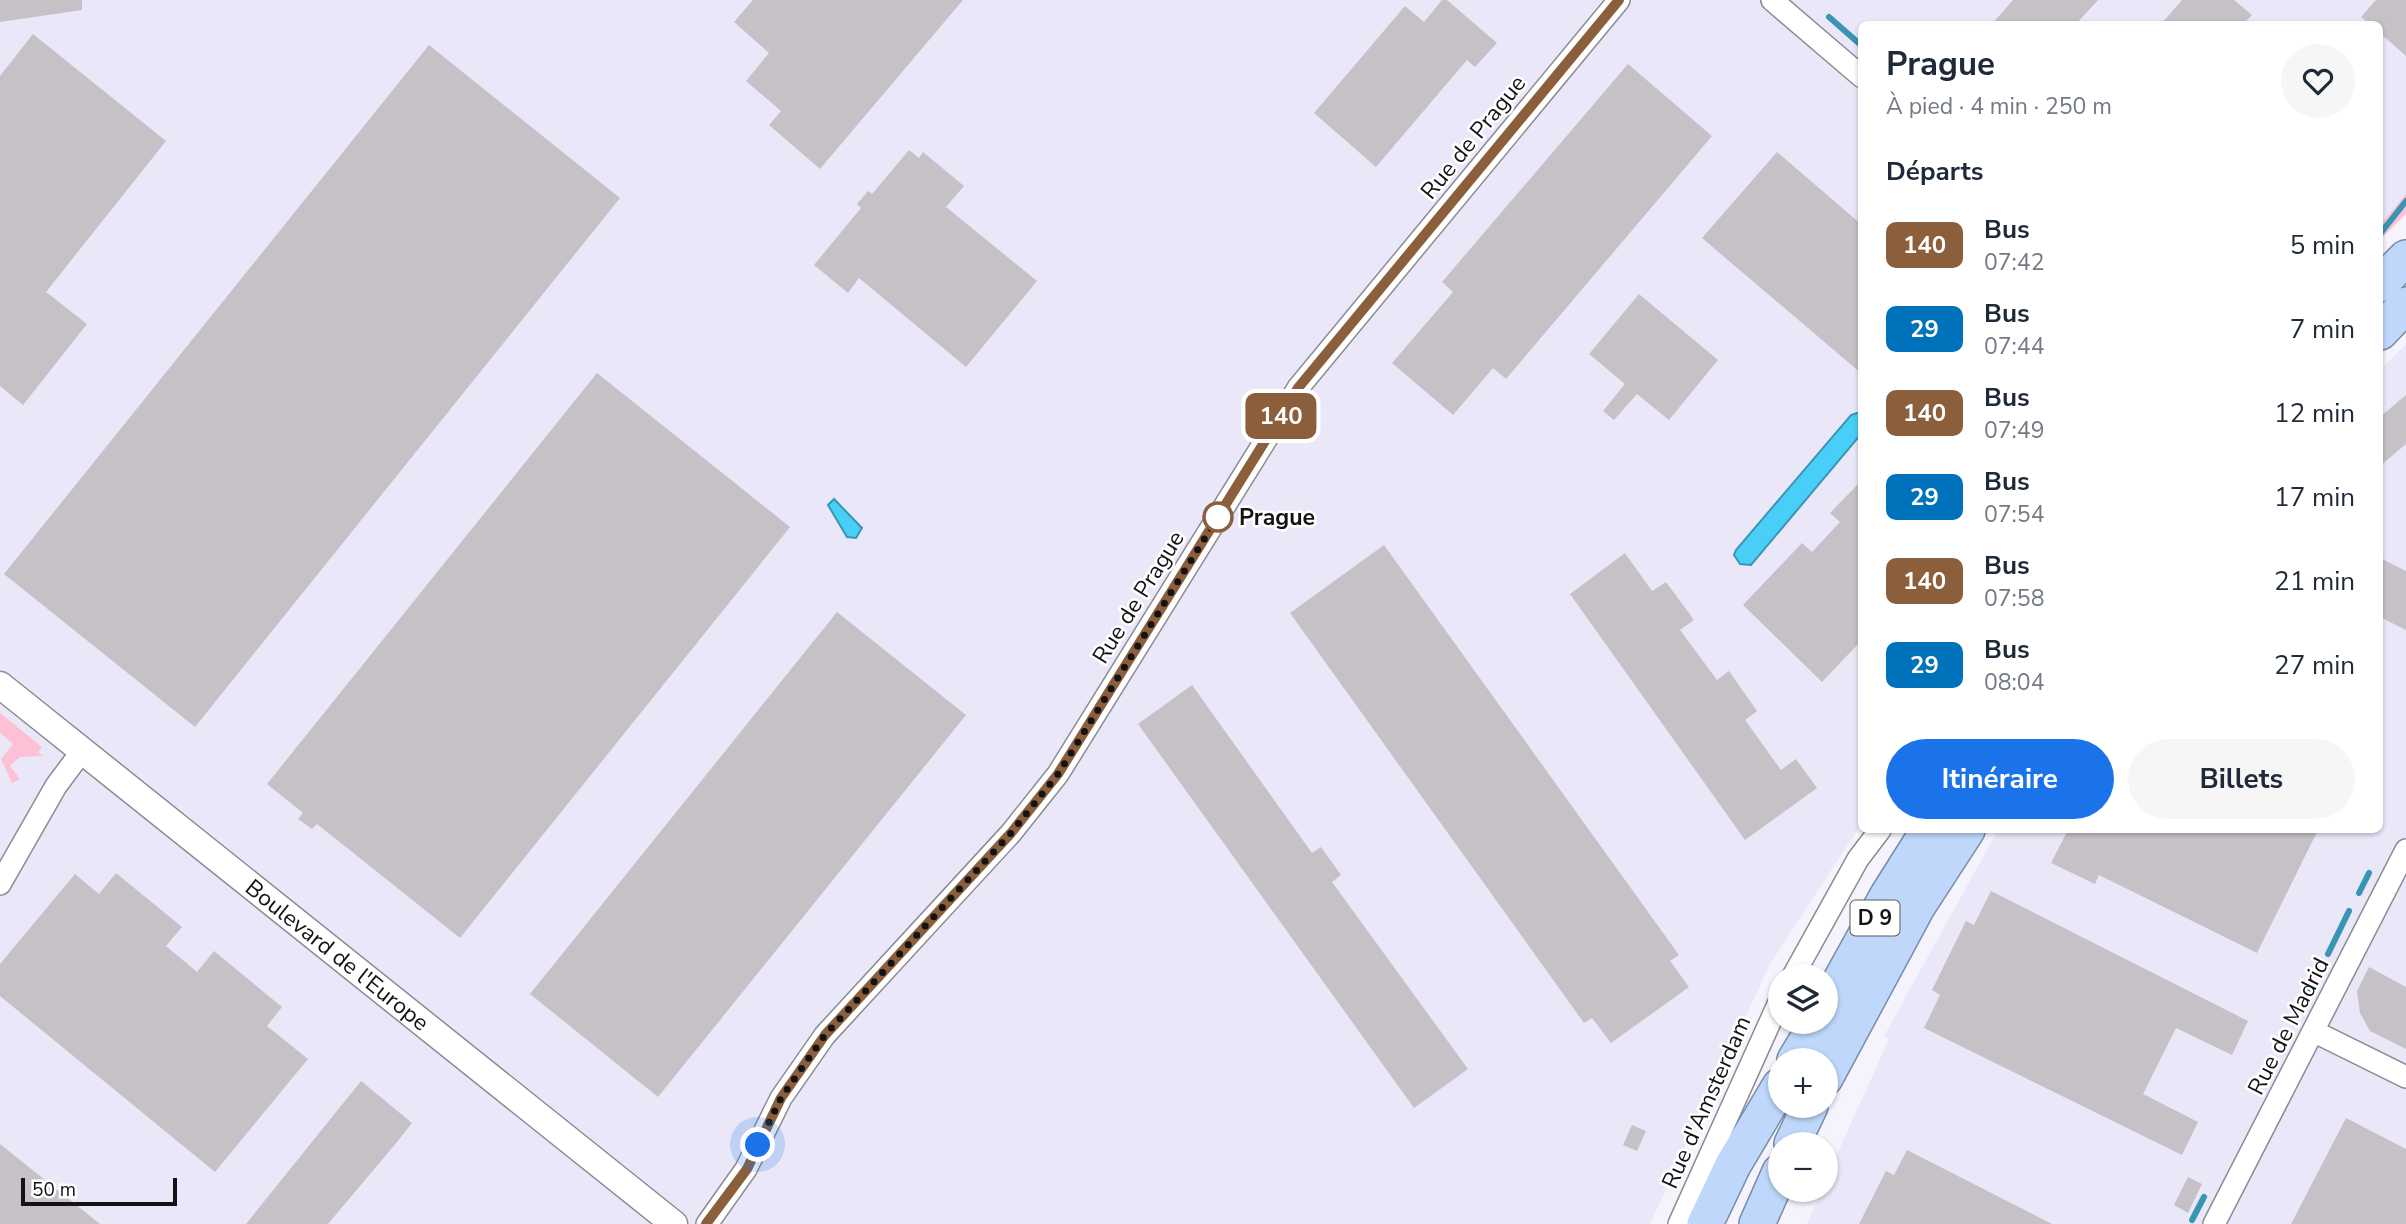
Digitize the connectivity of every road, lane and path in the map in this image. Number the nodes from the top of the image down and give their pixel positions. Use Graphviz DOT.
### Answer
graph roads {
  1 [pos="1619,0"];
  2 [pos="1772,0"];
  3 [pos="1858,74"];
  4 [pos="2406,258"];
  5 [pos="2383,281"];
  6 [pos="2406,305"];
  7 [pos="2383,329"];
  8 [pos="0,685"];
  9 [pos="82,751"];
  10 [pos="1878,833"];
  11 [pos="1927,833"];
  12 [pos="1965,833"];
  13 [pos="2406,850"];
  14 [pos="0,884"];
  15 [pos="1800,964"];
  16 [pos="1838,985"];
  17 [pos="1865,1003"];
  18 [pos="1768,1027"];
  19 [pos="2315,1032"];
  20 [pos="1838,1054"];
  21 [pos="1838,1072"];
  22 [pos="2406,1077"];
  23 [pos="1768,1106"];
  24 [pos="1772,1118"];
  25 [pos="1768,1199"];
  26 [pos="1787,1202"];
  27 [pos="674,1224"];
  28 [pos="706,1224"];
  29 [pos="1679,1224"];
  30 [pos="1705,1224"];
  31 [pos="1723,1224"];
  32 [pos="1757,1224"];
  33 [pos="1779,1224"];
  34 [pos="2214,1224"];
  1 -- 28 [label="street, Rue de Prague"];
  2 -- 3 [label="street"];
  4 -- 5 [label="highway"];
  6 -- 7 [label="highway"];
  8 -- 9 [label="street, Boulevard de l'Europe"];
  9 -- 14 [label="street"];
  9 -- 27 [label="street, Boulevard de l'Europe"];
  10 -- 15 [label="street"];
  11 -- 16 [label="highway, D 9"];
  12 -- 17 [label="highway, D 9"];
  13 -- 19 [label="street, Rue de Madrid"];
  17 -- 20 [label="highway, D 9"];
  17 -- 21 [label="highway"];
  18 -- 29 [label="street, Rue d'Amsterdam"];
  19 -- 22 [label="street"];
  19 -- 34 [label="street, Rue de Madrid"];
  23 -- 30 [label="highway"];
  24 -- 31 [label="highway"];
  25 -- 32 [label="highway"];
  26 -- 33 [label="highway"];
}
